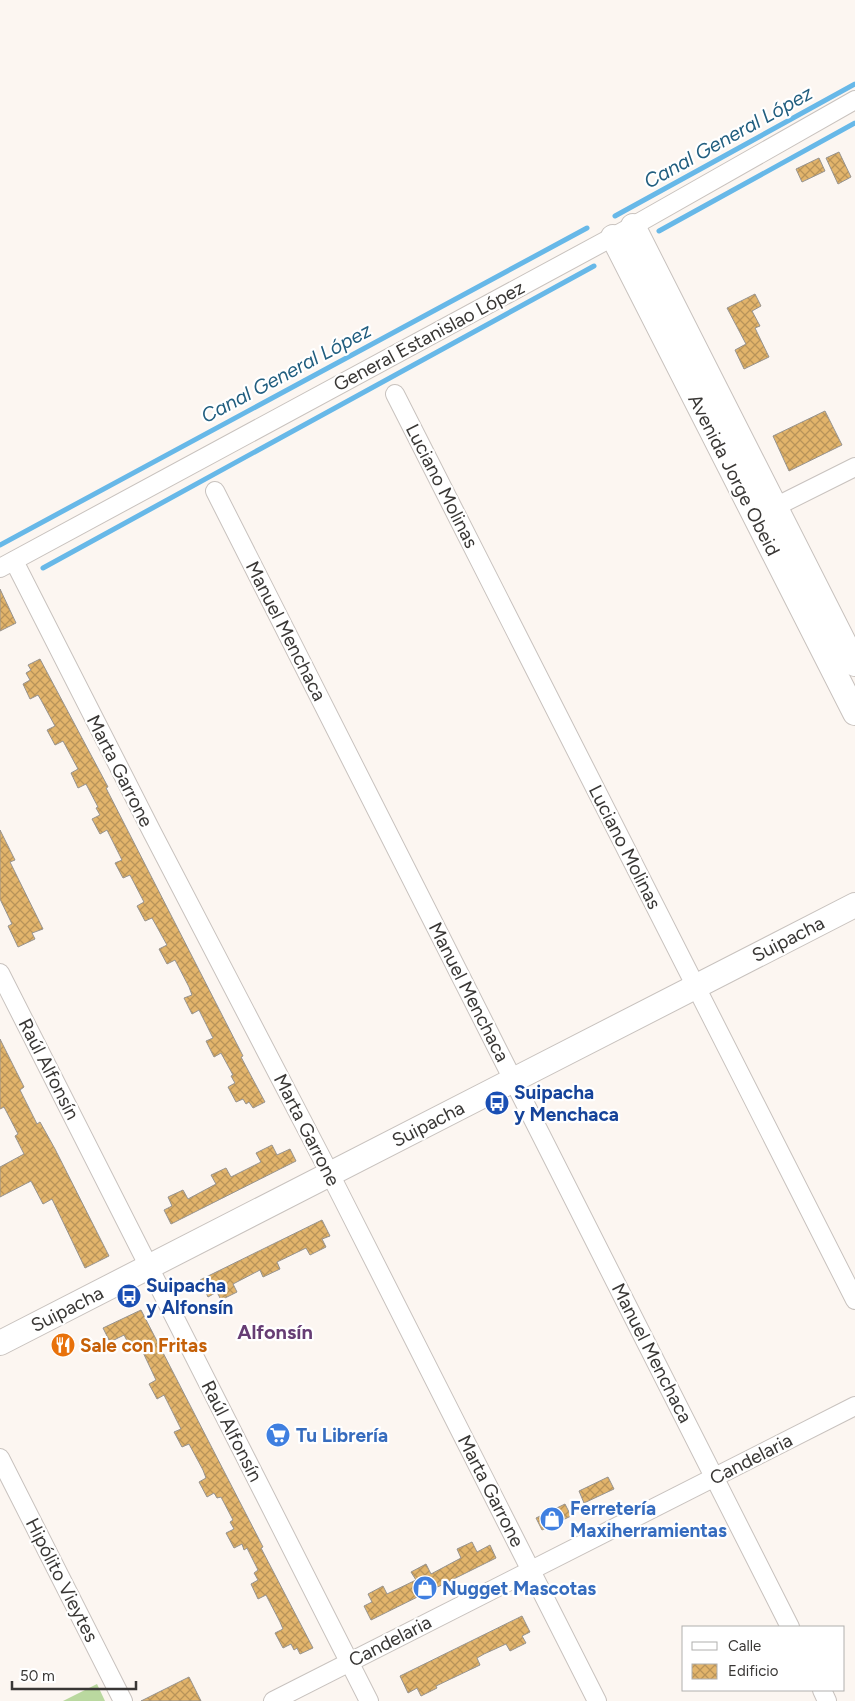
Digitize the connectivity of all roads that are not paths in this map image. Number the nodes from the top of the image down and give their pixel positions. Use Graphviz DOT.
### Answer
graph roads {
  1 [pos="855,100"];
  2 [pos="623,232"];
  3 [pos="395,394"];
  4 [pos="855,467"];
  5 [pos="215,491"];
  6 [pos="765,512"];
  7 [pos="7,564"];
  8 [pos="855,664"];
  9 [pos="855,713"];
  10 [pos="855,905"];
  11 [pos="0,973"];
  12 [pos="696,986"];
  13 [pos="513,1080"];
  14 [pos="330,1174"];
  15 [pos="149,1267"];
  16 [pos="855,1300"];
  17 [pos="0,1343"];
  18 [pos="855,1406"];
  19 [pos="0,1458"];
  20 [pos="714,1477"];
  21 [pos="531,1570"];
  22 [pos="789,1626"];
  23 [pos="350,1662"];
  24 [pos="123,1701"];
  25 [pos="273,1701"];
  26 [pos="369,1701"];
  27 [pos="597,1701"];
  1 -- 2 [label="street, General Estanislao López"];
  2 -- 6 [label="main road, Avenida Jorge Obeid"];
  2 -- 7 [label="street, General Estanislao López"];
  3 -- 12 [label="street, Luciano Molinas"];
  4 -- 6 [label="street"];
  5 -- 13 [label="street, Manuel Menchaca"];
  6 -- 8 [label="main road, Avenida Jorge Obeid"];
  6 -- 9 [label="main road, Avenida Jorge Obeid"];
  7 -- 14 [label="street, Marta Garrone"];
  10 -- 12 [label="main road, Suipacha"];
  11 -- 15 [label="street, Raúl Alfonsín"];
  12 -- 13 [label="main road, Suipacha"];
  12 -- 16 [label="street, Luciano Molinas"];
  13 -- 14 [label="main road, Suipacha"];
  13 -- 20 [label="street, Manuel Menchaca"];
  14 -- 15 [label="main road, Suipacha"];
  14 -- 21 [label="street, Marta Garrone"];
  15 -- 17 [label="main road, Suipacha"];
  15 -- 23 [label="street, Raúl Alfonsín"];
  18 -- 20 [label="street, Candelaria"];
  19 -- 24 [label="street, Hipólito Vieytes"];
  20 -- 21 [label="street, Candelaria"];
  20 -- 22 [label="street, Manuel Menchaca"];
  21 -- 23 [label="street, Candelaria"];
  21 -- 27 [label="street, Marta Garrone"];
  23 -- 25 [label="street, Candelaria"];
  23 -- 26 [label="street, Raúl Alfonsín"];
}
